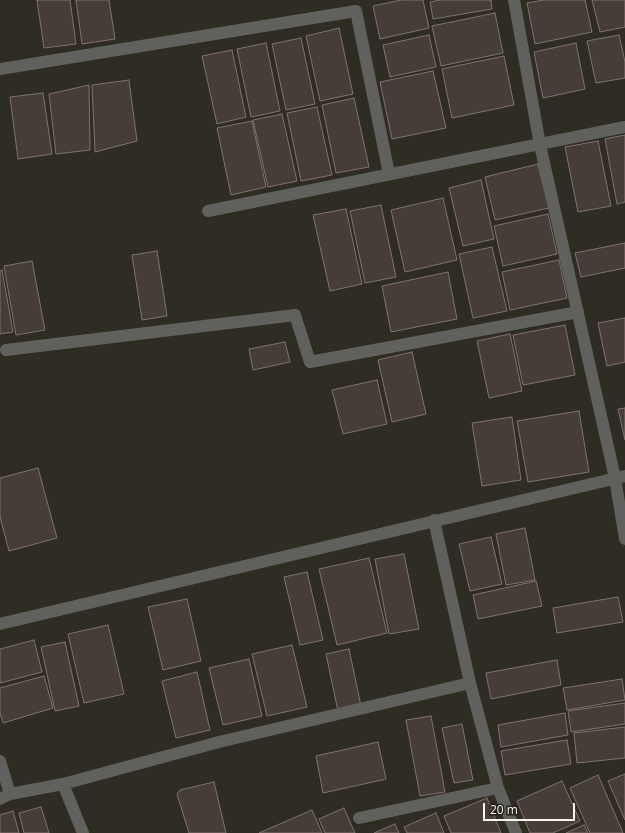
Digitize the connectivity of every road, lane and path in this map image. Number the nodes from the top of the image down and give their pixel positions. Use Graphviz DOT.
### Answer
graph roads {
  1 [pos="514,0"];
  2 [pos="0,69"];
  3 [pos="625,127"];
  4 [pos="540,145"];
  5 [pos="389,174"];
  6 [pos="208,211"];
  7 [pos="578,312"];
  8 [pos="6,350"];
  9 [pos="620,477"];
  10 [pos="434,520"];
  11 [pos="625,539"];
  12 [pos="0,624"];
  13 [pos="470,683"];
  14 [pos="0,760"];
  15 [pos="63,784"];
  16 [pos="498,788"];
  17 [pos="5,797"];
  18 [pos="359,818"];
  19 [pos="83,833"];
  20 [pos="516,833"];
  1 -- 4 [label="street"];
  2 -- 5 [label="street"];
  3 -- 4 [label="street"];
  4 -- 5 [label="street"];
  4 -- 7 [label="street"];
  5 -- 6 [label="street"];
  7 -- 8 [label="street"];
  7 -- 9 [label="street"];
  9 -- 10 [label="street"];
  9 -- 11 [label="street"];
  10 -- 12 [label="street"];
  10 -- 13 [label="street"];
  13 -- 15 [label="street"];
  13 -- 16 [label="street"];
  14 -- 17 [label="street"];
  15 -- 17 [label="street"];
  15 -- 19 [label="street"];
  16 -- 18 [label="street"];
  16 -- 20 [label="street"];
}
